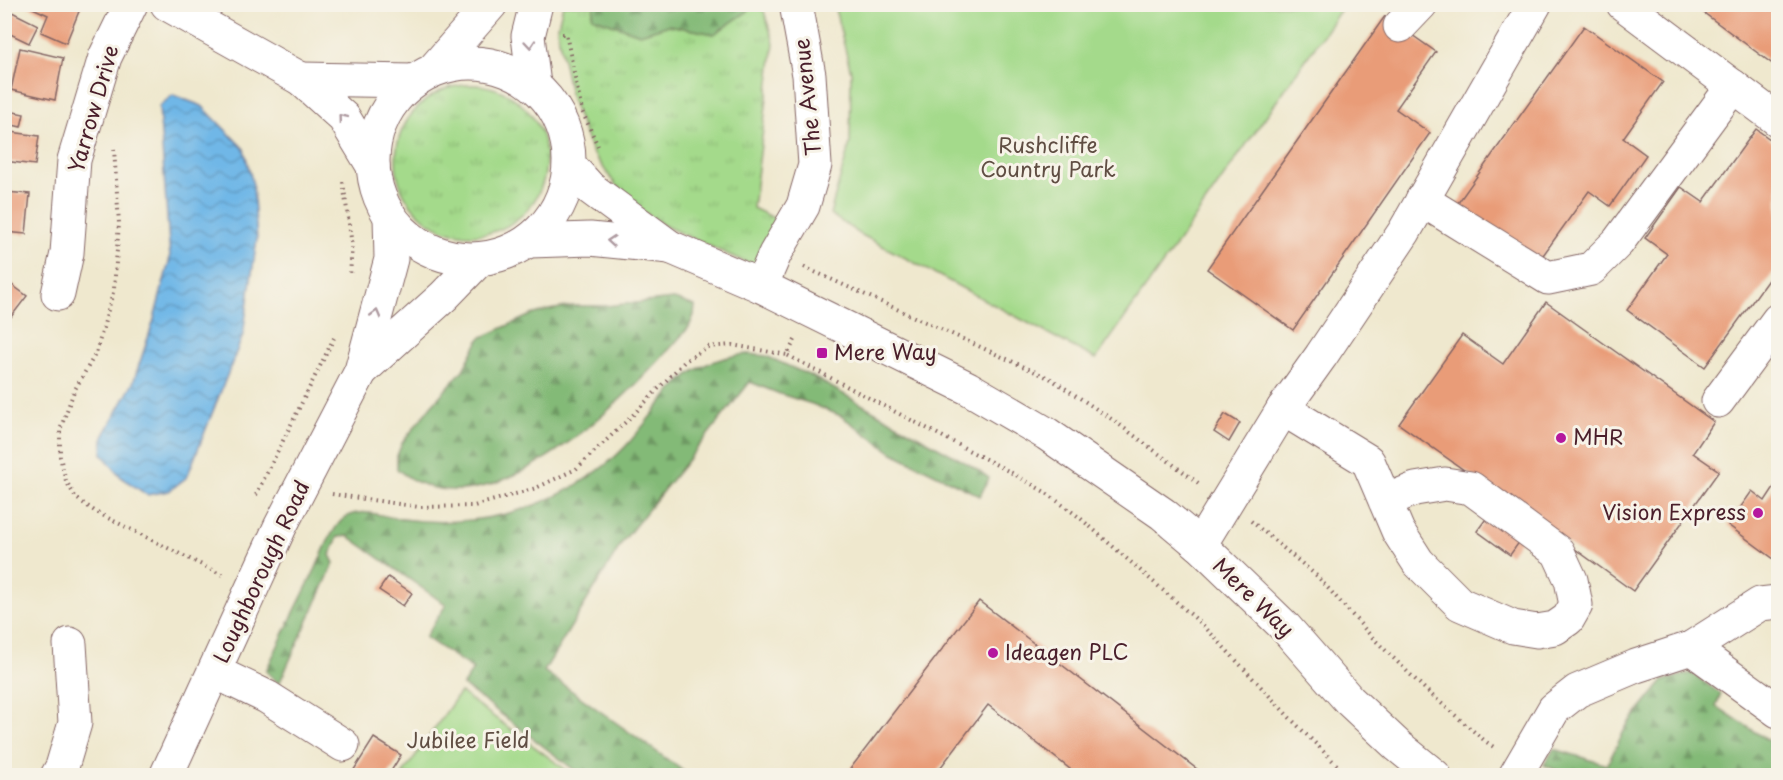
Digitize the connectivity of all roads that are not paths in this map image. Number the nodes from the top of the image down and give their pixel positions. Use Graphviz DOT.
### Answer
graph roads {
  1 [pos="131,4"];
  2 [pos="167,4"];
  3 [pos="491,4"];
  4 [pos="536,4"];
  5 [pos="796,4"];
  6 [pos="1535,4"];
  7 [pos="1623,4"];
  8 [pos="423,75"];
  9 [pos="301,79"];
  10 [pos="534,85"];
  11 [pos="1733,86"];
  12 [pos="1779,120"];
  13 [pos="373,166"];
  14 [pos="570,166"];
  15 [pos="1422,200"];
  16 [pos="390,216"];
  17 [pos="530,241"];
  18 [pos="670,247"];
  19 [pos="479,260"];
  20 [pos="761,286"];
  21 [pos="58,294"];
  22 [pos="1779,320"];
  23 [pos="361,371"];
  24 [pos="1719,401"];
  25 [pos="1283,409"];
  26 [pos="1385,501"];
  27 [pos="1200,545"];
  28 [pos="1779,602"];
  29 [pos="70,644"];
  30 [pos="1691,648"];
  31 [pos="215,672"];
  32 [pos="1779,711"];
  33 [pos="343,745"];
  34 [pos="57,776"];
  35 [pos="166,776"];
  36 [pos="1435,776"];
  37 [pos="1515,776"];
  1 -- 21 [label="street, Yarrow Drive"];
  2 -- 9 [label="street"];
  3 -- 8 [label="street"];
  4 -- 10 [label="street, one-way"];
  5 -- 20 [label="street, The Avenue"];
  6 -- 15 [label="street"];
  7 -- 11 [label="street"];
  8 -- 9 [label="street"];
  8 -- 10 [label="street"];
  8 -- 13 [label="street"];
  13 -- 9 [label="street, one-way"];
  10 -- 14 [label="street"];
  11 -- 12 [label="street"];
  11 -- 15 [label="street"];
  13 -- 16 [label="street"];
  14 -- 17 [label="street"];
  14 -- 18 [label="street, Mere Way"];
  15 -- 25 [label="street"];
  16 -- 19 [label="street"];
  23 -- 16 [label="street, Loughborough Road, one-way"];
  18 -- 17 [label="street, Mere Way, one-way"];
  17 -- 19 [label="street"];
  18 -- 20 [label="street, Mere Way"];
  19 -- 23 [label="street, Loughborough Road"];
  20 -- 27 [label="street, Mere Way"];
  22 -- 24 [label="street"];
  23 -- 31 [label="street, Loughborough Road"];
  25 -- 26 [label="street"];
  25 -- 27 [label="street"];
  26 -- 26 [label="street"];
  27 -- 36 [label="street, Mere Way"];
  28 -- 30 [label="street"];
  29 -- 34 [label="street"];
  30 -- 32 [label="street"];
  30 -- 37 [label="street"];
  31 -- 33 [label="street"];
  31 -- 35 [label="street, Loughborough Road"];
}
